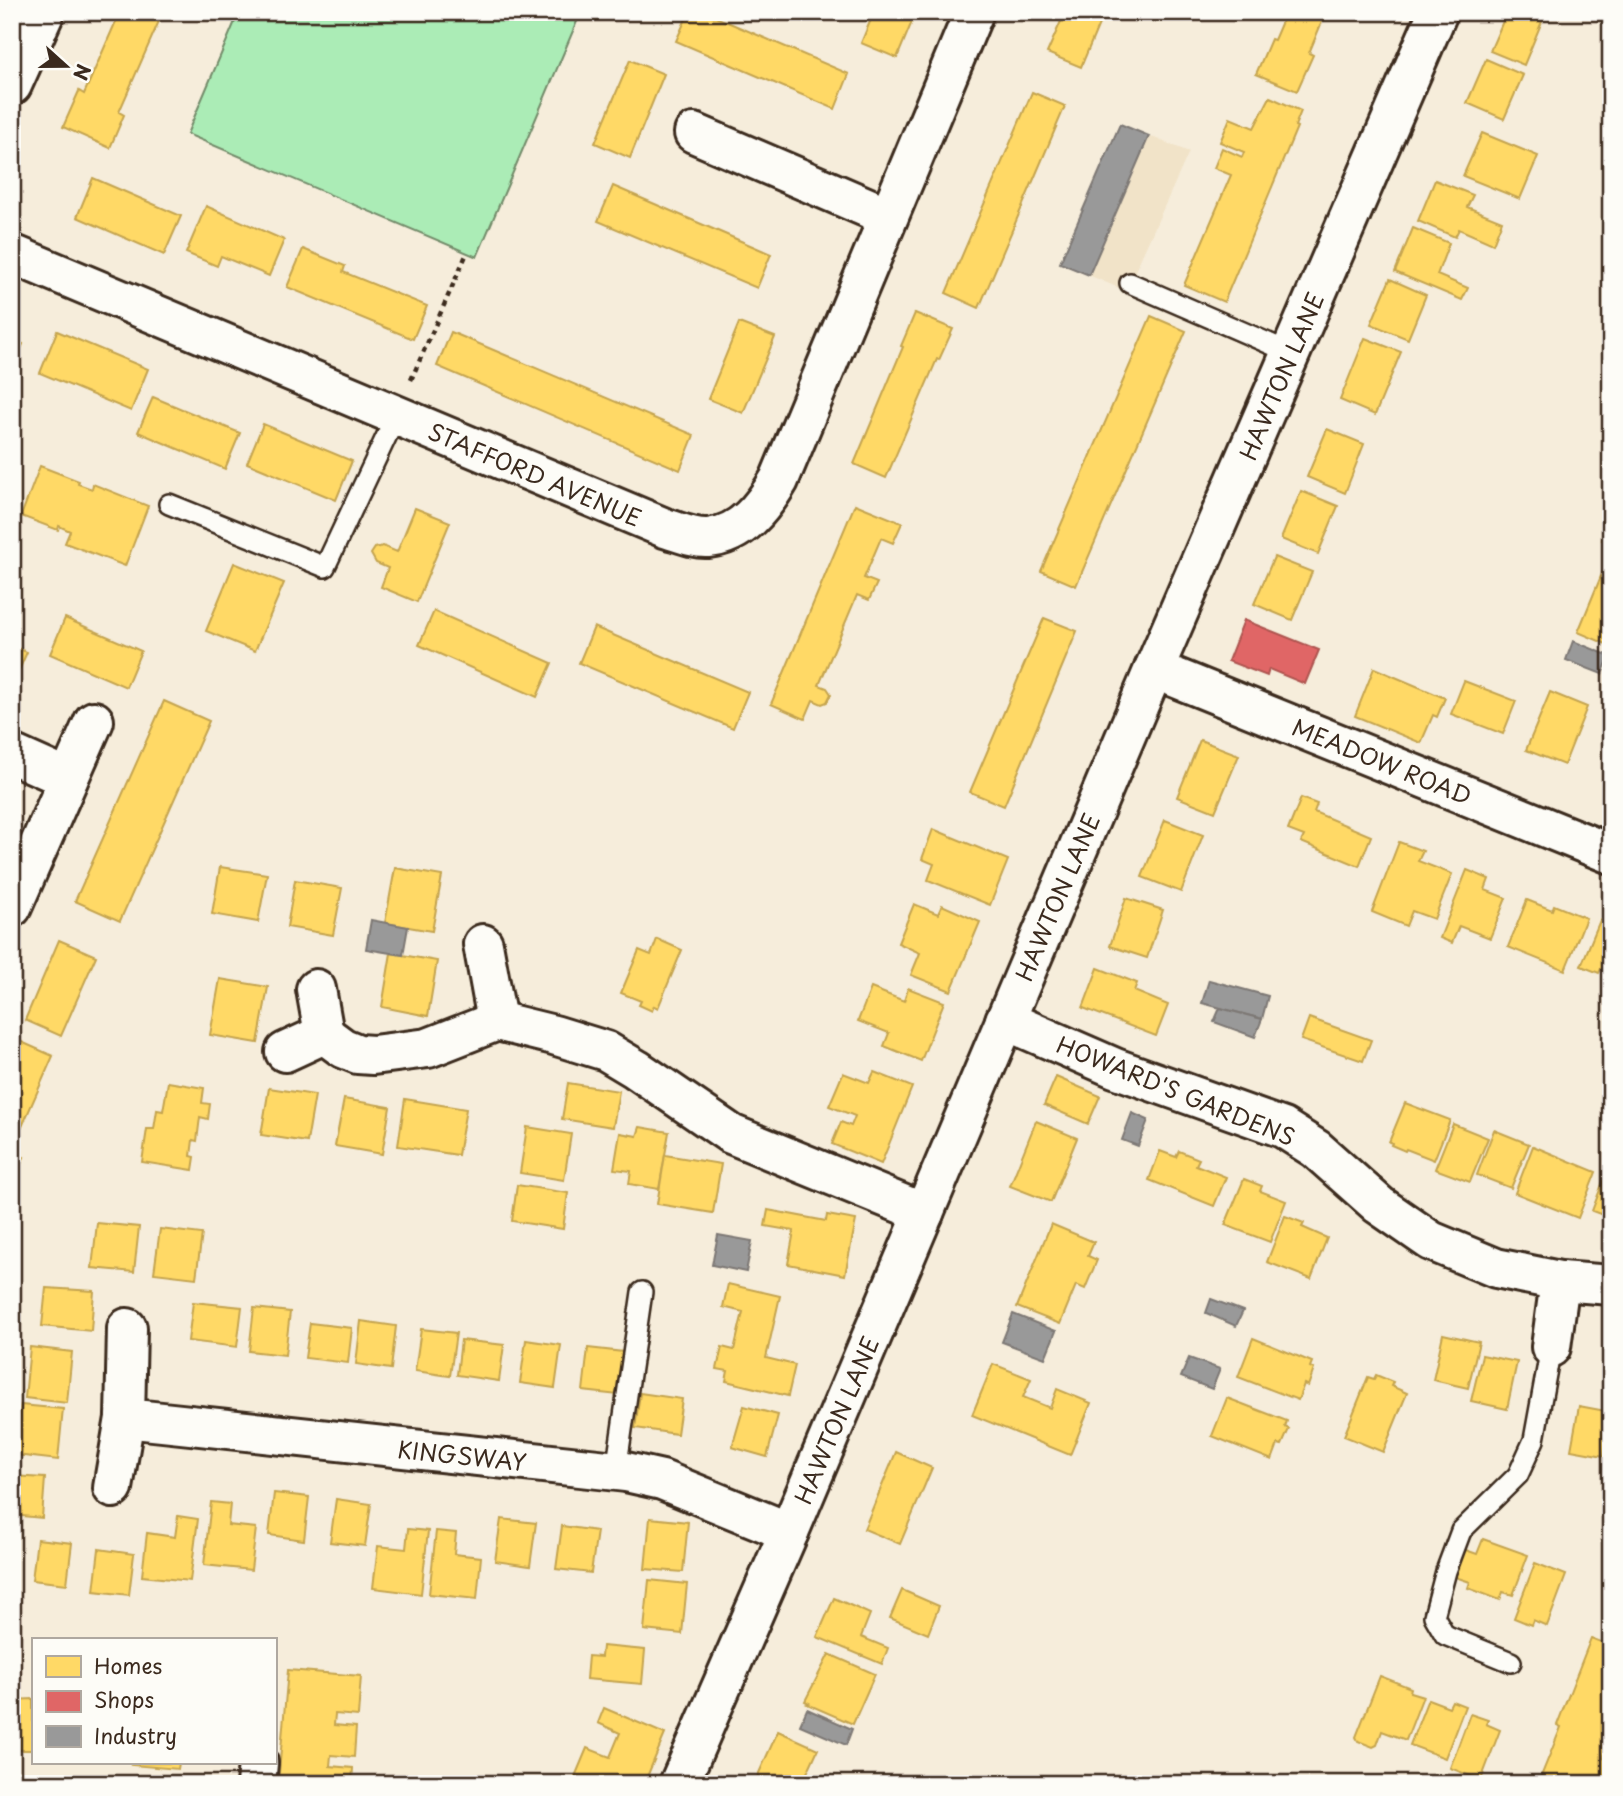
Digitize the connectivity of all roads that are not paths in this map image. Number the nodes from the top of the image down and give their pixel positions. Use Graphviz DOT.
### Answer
graph roads {
  1 [pos="45,12"];
  2 [pos="974,12"];
  3 [pos="1438,12"];
  4 [pos="12,85"];
  5 [pos="694,133"];
  6 [pos="887,216"];
  7 [pos="12,254"];
  8 [pos="1130,283"];
  9 [pos="1291,353"];
  10 [pos="396,416"];
  11 [pos="169,504"];
  12 [pos="1154,669"];
  13 [pos="94,721"];
  14 [pos="12,754"];
  15 [pos="68,779"];
  16 [pos="1607,842"];
  17 [pos="12,907"];
  18 [pos="483,944"];
  19 [pos="316,989"];
  20 [pos="1005,1020"];
  21 [pos="497,1021"];
  22 [pos="324,1034"];
  23 [pos="285,1052"];
  24 [pos="924,1213"];
  25 [pos="1560,1281"];
  26 [pos="1611,1285"];
  27 [pos="642,1292"];
  28 [pos="127,1328"];
  29 [pos="1551,1347"];
  30 [pos="125,1418"];
  31 [pos="616,1471"];
  32 [pos="113,1488"];
  33 [pos="789,1532"];
  34 [pos="1511,1662"];
  35 [pos="258,1764"];
  36 [pos="256,1784"];
  37 [pos="679,1784"];
  1 -- 4 [label="street"];
  2 -- 6 [label="street, STAFFORD AVENUE"];
  3 -- 9 [label="street, HAWTON LANE"];
  5 -- 6 [label="street"];
  6 -- 10 [label="street, STAFFORD AVENUE"];
  7 -- 10 [label="street, STAFFORD AVENUE"];
  8 -- 9 [label="lane"];
  9 -- 12 [label="street, HAWTON LANE"];
  10 -- 11 [label="lane"];
  12 -- 16 [label="street, MEADOW ROAD"];
  12 -- 20 [label="street, HAWTON LANE"];
  13 -- 15 [label="street"];
  14 -- 15 [label="street"];
  15 -- 17 [label="street"];
  18 -- 21 [label="street"];
  19 -- 22 [label="street"];
  20 -- 24 [label="street, HAWTON LANE"];
  20 -- 25 [label="street, HOWARD'S GARDENS"];
  21 -- 22 [label="street"];
  21 -- 24 [label="street"];
  22 -- 23 [label="street"];
  24 -- 33 [label="street, HAWTON LANE"];
  25 -- 26 [label="street, HOWARD'S GARDENS"];
  25 -- 29 [label="street"];
  27 -- 31 [label="lane"];
  28 -- 30 [label="street"];
  29 -- 34 [label="lane"];
  30 -- 31 [label="street, KINGSWAY"];
  30 -- 32 [label="street"];
  31 -- 33 [label="street, KINGSWAY"];
  33 -- 37 [label="street, HAWTON LANE"];
  35 -- 36 [label="street"];
}
